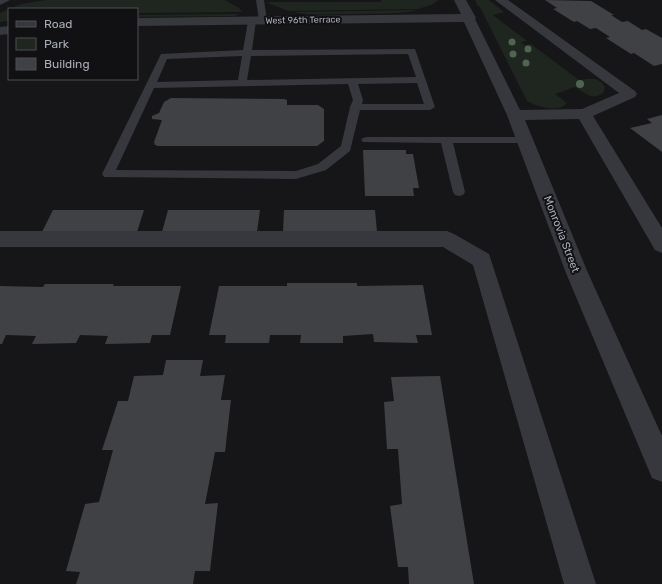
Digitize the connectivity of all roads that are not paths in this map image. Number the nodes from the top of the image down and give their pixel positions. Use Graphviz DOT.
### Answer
graph roads {
  1 [pos="6,0"];
  2 [pos="260,0"];
  3 [pos="460,0"];
  4 [pos="501,0"];
  5 [pos="0,3"];
  6 [pos="470,18"];
  7 [pos="258,21"];
  8 [pos="138,22"];
  9 [pos="247,53"];
  10 [pos="422,80"];
  11 [pos="352,81"];
  12 [pos="242,83"];
  13 [pos="150,85"];
  14 [pos="355,107"];
  15 [pos="584,114"];
  16 [pos="515,115"];
  17 [pos="367,140"];
  18 [pos="446,140"];
  19 [pos="526,140"];
  20 [pos="459,192"];
  21 [pos="0,239"];
  22 [pos="662,245"];
  23 [pos="662,468"];
  24 [pos="580,584"];
  1 -- 5 [label="lane"];
  2 -- 7 [label="lane"];
  3 -- 6 [label="street, Monrovia Street"];
  4 -- 15 [label="street"];
  6 -- 7 [label="street, West 96th Terrace"];
  6 -- 16 [label="street, Monrovia Street"];
  7 -- 8 [label="street, West 96th Terrace"];
  7 -- 9 [label="lane"];
  9 -- 10 [label="lane"];
  9 -- 12 [label="lane"];
  9 -- 13 [label="lane"];
  10 -- 11 [label="lane"];
  10 -- 14 [label="lane"];
  11 -- 12 [label="lane"];
  11 -- 14 [label="lane"];
  12 -- 13 [label="lane"];
  13 -- 14 [label="lane"];
  15 -- 16 [label="street"];
  15 -- 22 [label="street"];
  16 -- 19 [label="street, Monrovia Street"];
  17 -- 18 [label="lane"];
  18 -- 19 [label="lane"];
  18 -- 20 [label="lane"];
  19 -- 23 [label="street, Monrovia Street"];
  21 -- 24 [label="street"];
}
